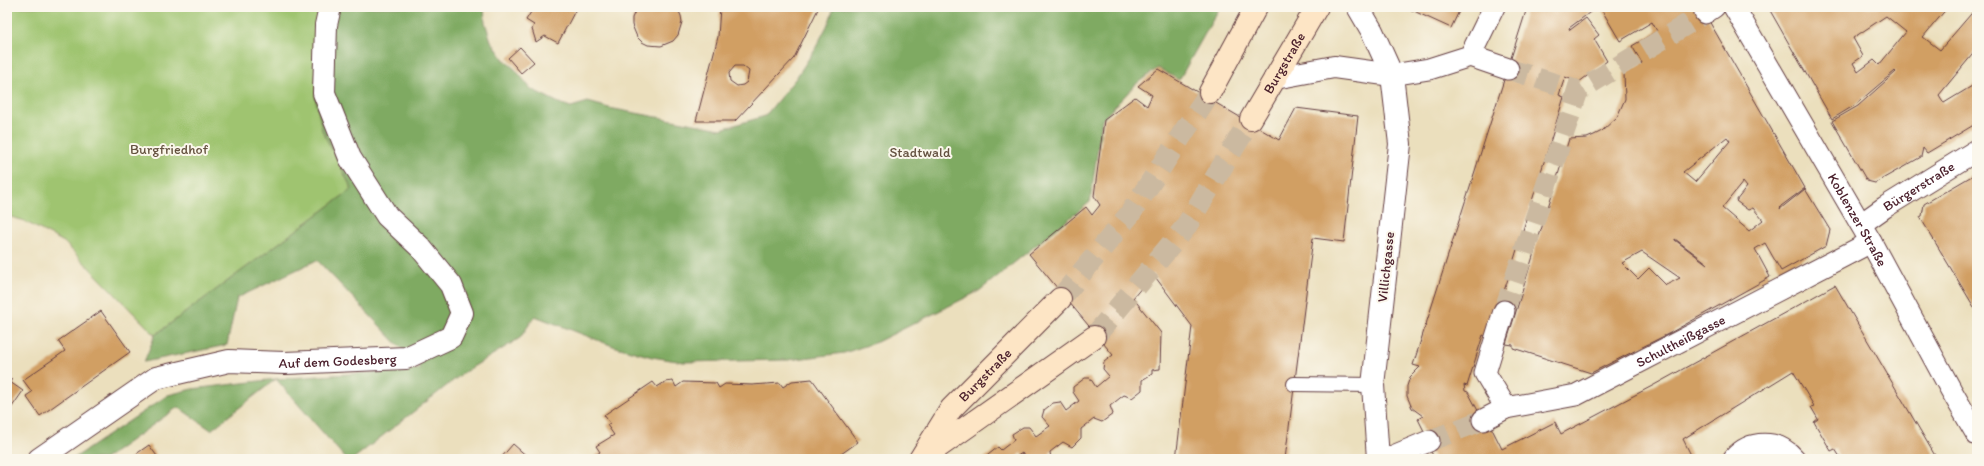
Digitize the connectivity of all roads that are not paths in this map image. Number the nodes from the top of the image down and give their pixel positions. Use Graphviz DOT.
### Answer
graph roads {
  1 [pos="330,7"];
  2 [pos="1256,7"];
  3 [pos="1317,7"];
  4 [pos="1358,7"];
  5 [pos="1494,7"];
  6 [pos="1734,7"];
  7 [pos="1470,56"];
  8 [pos="1508,69"];
  9 [pos="1392,75"];
  10 [pos="1275,78"];
  11 [pos="1210,92"];
  12 [pos="1251,119"];
  13 [pos="1977,150"];
  14 [pos="1860,224"];
  15 [pos="1871,242"];
  16 [pos="1060,299"];
  17 [pos="1504,311"];
  18 [pos="1094,337"];
  19 [pos="1294,384"];
  20 [pos="1373,385"];
  21 [pos="1506,408"];
  22 [pos="1483,420"];
  23 [pos="1977,435"];
  24 [pos="1429,441"];
  25 [pos="39,459"];
  26 [pos="921,459"];
  27 [pos="1378,459"];
  28 [pos="1386,459"];
  29 [pos="1734,459"];
  30 [pos="1794,459"];
  1 -- 25 [label="street, Auf dem Godesberg"];
  2 -- 11 [label="main road"];
  3 -- 10 [label="main road, Burgstraße"];
  4 -- 9 [label="street, Villichgasse"];
  5 -- 7 [label="street"];
  6 -- 14 [label="street, Koblenzer Straße"];
  7 -- 8 [label="street"];
  7 -- 9 [label="street"];
  9 -- 10 [label="street"];
  9 -- 20 [label="street, Villichgasse"];
  10 -- 12 [label="main road, Burgstraße"];
  13 -- 14 [label="street, Bürgerstraße"];
  14 -- 15 [label="street, Koblenzer Straße"];
  15 -- 21 [label="street, Schultheißgasse"];
  15 -- 23 [label="street, Koblenzer Straße"];
  16 -- 26 [label="main road, Burgstraße"];
  17 -- 21 [label="street"];
  18 -- 26 [label="main road, Burgstraße"];
  19 -- 20 [label="lane"];
  20 -- 27 [label="street, Villichgasse"];
  21 -- 22 [label="street, Schultheißgasse"];
  24 -- 28 [label="street"];
  29 -- 30 [label="street"];
}
